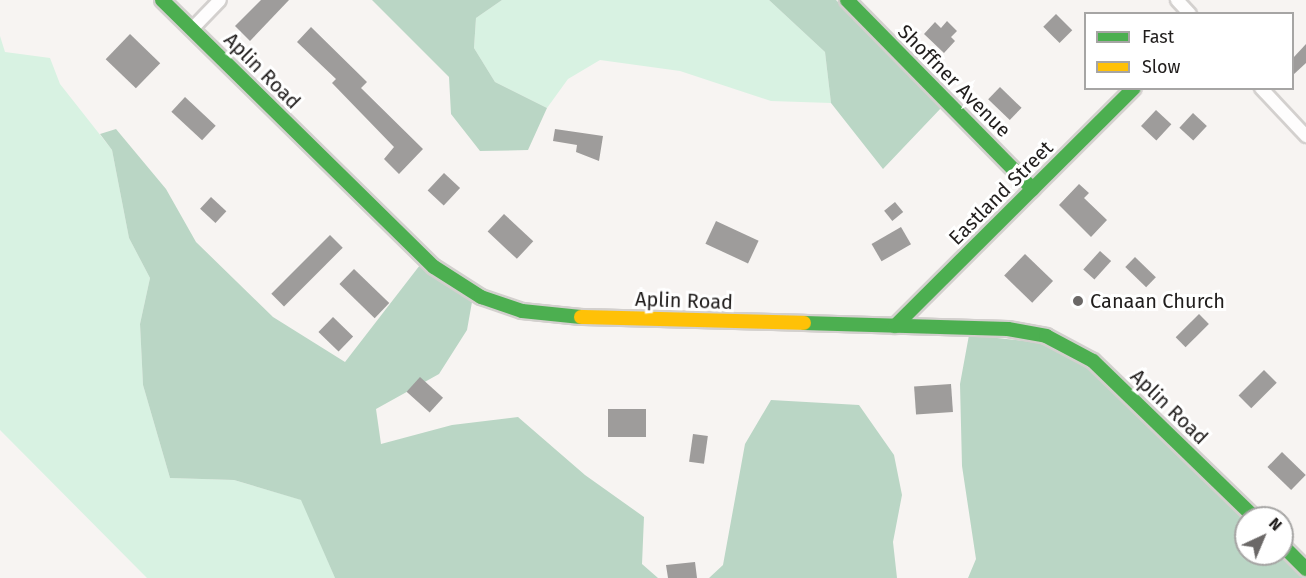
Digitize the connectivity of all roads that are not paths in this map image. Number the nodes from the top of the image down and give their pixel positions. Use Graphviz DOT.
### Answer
graph roads {
  1 [pos="162,0"];
  2 [pos="220,0"];
  3 [pos="847,0"];
  4 [pos="1177,0"];
  5 [pos="1188,12"];
  6 [pos="192,29"];
  7 [pos="1132,90"];
  8 [pos="1263,90"];
  9 [pos="1306,136"];
  10 [pos="1033,189"];
  11 [pos="895,326"];
  12 [pos="1243,506"];
  13 [pos="1294,557"];
  14 [pos="1306,569"];
  1 -- 6 [label="street, Aplin Road"];
  2 -- 6 [label="street"];
  3 -- 10 [label="street, Shoffner Avenue"];
  4 -- 5 [label="street"];
  6 -- 11 [label="street, Aplin Road"];
  7 -- 10 [label="street, Eastland Street"];
  8 -- 9 [label="street"];
  10 -- 11 [label="street, Eastland Street"];
  11 -- 12 [label="street, Aplin Road"];
  13 -- 14 [label="street"];
}
